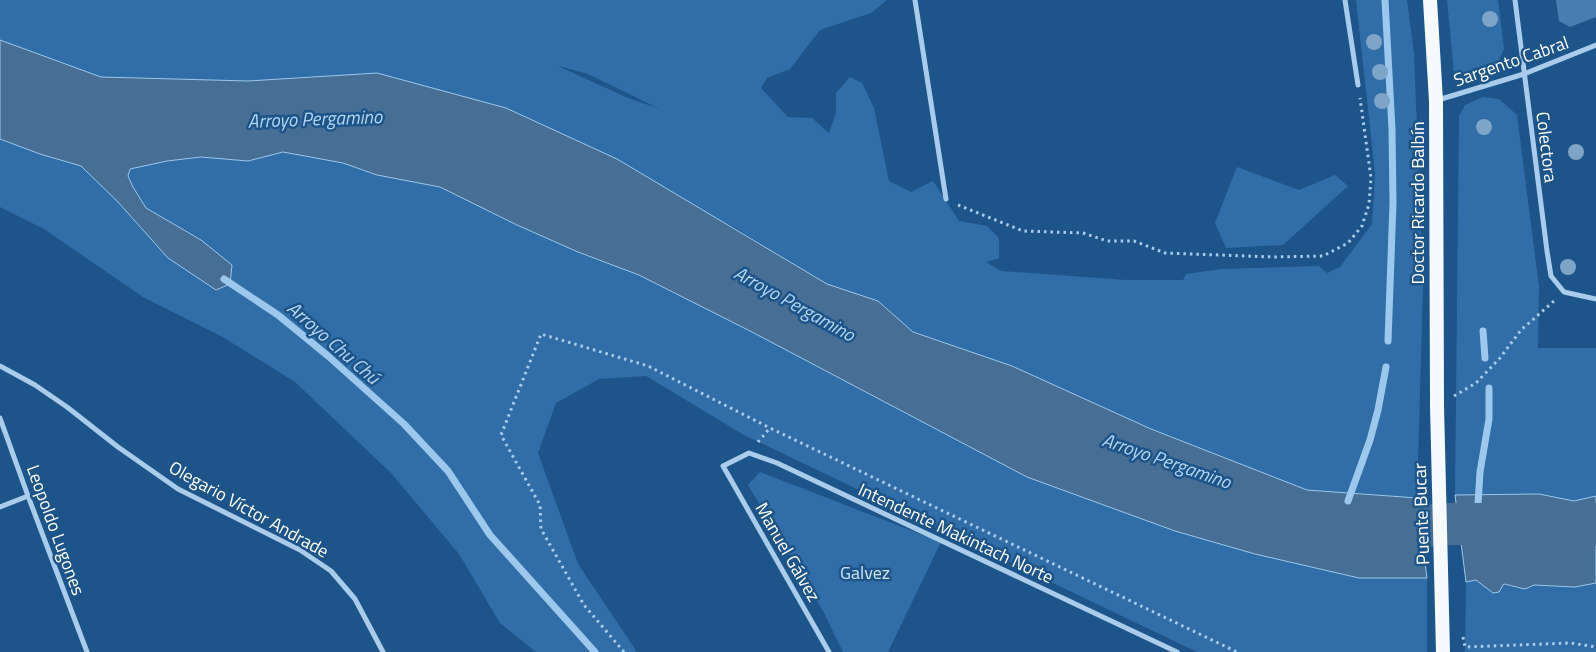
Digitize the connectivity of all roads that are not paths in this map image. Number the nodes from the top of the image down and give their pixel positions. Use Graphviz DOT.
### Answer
graph roads {
  1 [pos="915,0"];
  2 [pos="1345,0"];
  3 [pos="1430,0"];
  4 [pos="1515,0"];
  5 [pos="1596,45"];
  6 [pos="1524,74"];
  7 [pos="1358,85"];
  8 [pos="1436,101"];
  9 [pos="946,199"];
  10 [pos="1596,299"];
  11 [pos="0,366"];
  12 [pos="1437,406"];
  13 [pos="0,418"];
  14 [pos="723,466"];
  15 [pos="28,496"];
  16 [pos="0,506"];
  17 [pos="87,652"];
  18 [pos="384,652"];
  19 [pos="829,652"];
  20 [pos="1177,652"];
  21 [pos="1443,652"];
  1 -- 9 [label="street"];
  2 -- 7 [label="street"];
  3 -- 8 [label="highway, Doctor Ricardo Balbín"];
  4 -- 6 [label="street, Colectora"];
  5 -- 6 [label="street, Sargento Cabral"];
  6 -- 8 [label="street, Sargento Cabral"];
  6 -- 10 [label="street, Colectora"];
  8 -- 12 [label="highway, Doctor Ricardo Balbín"];
  11 -- 18 [label="street, Olegario Víctor Andrade"];
  12 -- 21 [label="highway, Puente Bucar"];
  13 -- 15 [label="street, Leopoldo Lugones"];
  14 -- 19 [label="street, Manuel Gálvez"];
  14 -- 20 [label="street, Intendente Makintach Norte"];
  15 -- 16 [label="street"];
  15 -- 17 [label="street, Leopoldo Lugones"];
}
